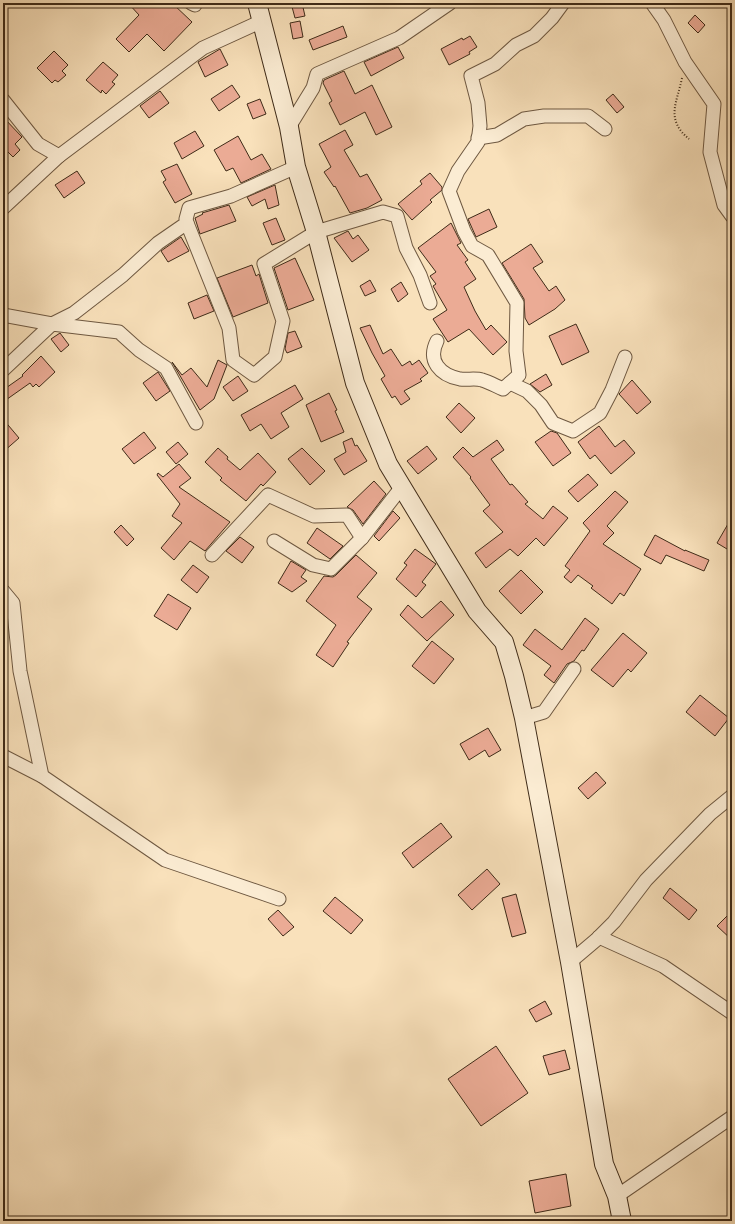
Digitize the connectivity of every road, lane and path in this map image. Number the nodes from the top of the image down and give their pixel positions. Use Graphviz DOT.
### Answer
graph roads {
  1 [pos="257,3"];
  2 [pos="450,3"];
  3 [pos="563,3"];
  4 [pos="652,3"];
  5 [pos="262,21"];
  6 [pos="685,62"];
  7 [pos="3,100"];
  8 [pos="289,127"];
  9 [pos="605,129"];
  10 [pos="478,138"];
  11 [pos="689,139"];
  12 [pos="59,156"];
  13 [pos="296,167"];
  14 [pos="3,208"];
  15 [pos="732,216"];
  16 [pos="187,223"];
  17 [pos="316,232"];
  18 [pos="430,303"];
  19 [pos="3,314"];
  20 [pos="52,324"];
  21 [pos="437,341"];
  22 [pos="626,357"];
  23 [pos="3,370"];
  24 [pos="510,383"];
  25 [pos="196,423"];
  26 [pos="401,488"];
  27 [pos="362,538"];
  28 [pos="274,541"];
  29 [pos="212,556"];
  30 [pos="3,591"];
  31 [pos="574,669"];
  32 [pos="524,718"];
  33 [pos="3,756"];
  34 [pos="42,776"];
  35 [pos="732,796"];
  36 [pos="279,899"];
  37 [pos="599,937"];
  38 [pos="570,962"];
  39 [pos="732,1013"];
  40 [pos="732,1117"];
  41 [pos="617,1196"];
  42 [pos="622,1221"];
  1 -- 5 [label="main road"];
  2 -- 8 [label="street"];
  3 -- 10 [label="street"];
  4 -- 6 [label="street"];
  5 -- 8 [label="main road"];
  5 -- 12 [label="street"];
  6 -- 11 [label="path"];
  6 -- 15 [label="street"];
  7 -- 12 [label="street"];
  8 -- 13 [label="main road"];
  9 -- 10 [label="street"];
  10 -- 24 [label="street"];
  12 -- 14 [label="street"];
  13 -- 16 [label="street"];
  13 -- 17 [label="main road"];
  16 -- 17 [label="street"];
  16 -- 20 [label="street"];
  17 -- 18 [label="street"];
  17 -- 26 [label="main road"];
  19 -- 20 [label="street"];
  20 -- 23 [label="street"];
  20 -- 25 [label="street"];
  21 -- 24 [label="street"];
  22 -- 24 [label="street"];
  26 -- 27 [label="street"];
  26 -- 32 [label="main road"];
  27 -- 28 [label="street"];
  27 -- 29 [label="street"];
  30 -- 34 [label="street"];
  31 -- 32 [label="street"];
  32 -- 38 [label="main road"];
  33 -- 34 [label="street"];
  34 -- 36 [label="street"];
  35 -- 37 [label="street"];
  37 -- 38 [label="street"];
  37 -- 39 [label="street"];
  38 -- 41 [label="main road"];
  40 -- 41 [label="street"];
  41 -- 42 [label="main road"];
}
